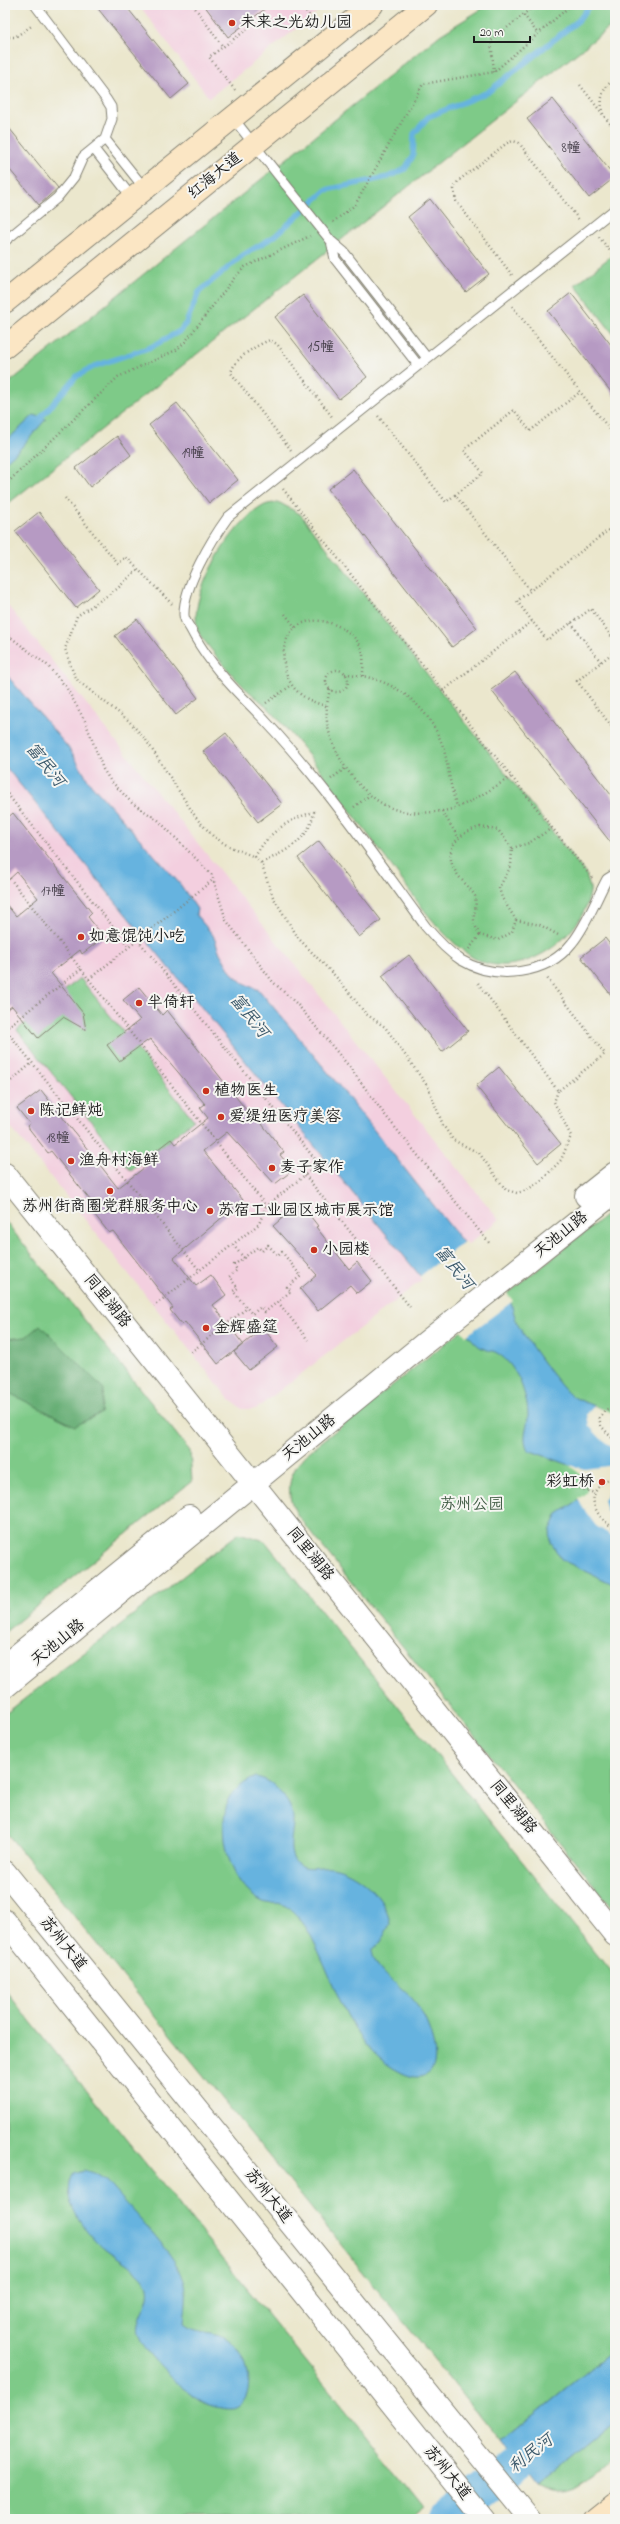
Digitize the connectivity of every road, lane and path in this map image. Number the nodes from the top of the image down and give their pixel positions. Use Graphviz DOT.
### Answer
graph roads {
  1 [pos="35,5"];
  2 [pos="192,5"];
  3 [pos="301,5"];
  4 [pos="372,5"];
  5 [pos="426,5"];
  6 [pos="535,5"];
  7 [pos="571,5"];
  8 [pos="524,15"];
  9 [pos="45,18"];
  10 [pos="249,28"];
  11 [pos="538,34"];
  12 [pos="5,37"];
  13 [pos="328,40"];
  14 [pos="223,47"];
  15 [pos="494,72"];
  16 [pos="615,79"];
  17 [pos="580,85"];
  18 [pos="240,112"];
  19 [pos="603,114"];
  20 [pos="615,130"];
  21 [pos="106,139"];
  22 [pos="254,145"];
  23 [pos="94,149"];
  24 [pos="139,194"];
  25 [pos="615,209"];
  26 [pos="330,224"];
  27 [pos="590,229"];
  28 [pos="313,234"];
  29 [pos="5,240"];
  30 [pos="330,241"];
  31 [pos="615,257"];
  32 [pos="520,285"];
  33 [pos="505,297"];
  34 [pos="5,302"];
  35 [pos="5,348"];
  36 [pos="426,358"];
  37 [pos="418,365"];
  38 [pos="580,392"];
  39 [pos="368,404"];
  40 [pos="340,427"];
  41 [pos="615,436"];
  42 [pos="299,460"];
  43 [pos="275,478"];
  44 [pos="5,485"];
  45 [pos="455,495"];
  46 [pos="66,498"];
  47 [pos="615,525"];
  48 [pos="137,570"];
  49 [pos="530,590"];
  50 [pos="284,614"];
  51 [pos="184,616"];
  52 [pos="532,621"];
  53 [pos="571,623"];
  54 [pos="296,628"];
  55 [pos="5,633"];
  56 [pos="615,641"];
  57 [pos="615,651"];
  58 [pos="601,662"];
  59 [pos="344,674"];
  60 [pos="363,676"];
  61 [pos="292,685"];
  62 [pos="330,689"];
  63 [pos="443,691"];
  64 [pos="326,706"];
  65 [pos="256,710"];
  66 [pos="615,731"];
  67 [pos="347,767"];
  68 [pos="511,777"];
  69 [pos="322,785"];
  70 [pos="5,792"];
  71 [pos="370,795"];
  72 [pos="457,806"];
  73 [pos="442,811"];
  74 [pos="344,814"];
  75 [pos="552,828"];
  76 [pos="458,837"];
  77 [pos="512,848"];
  78 [pos="255,857"];
  79 [pos="261,863"];
  80 [pos="5,872"];
  81 [pos="615,874"];
  82 [pos="214,879"];
  83 [pos="601,890"];
  84 [pos="516,920"];
  85 [pos="138,940"];
  86 [pos="572,943"];
  87 [pos="129,947"];
  88 [pos="462,961"];
  89 [pos="539,967"];
  90 [pos="81,969"];
  91 [pos="89,980"];
  92 [pos="32,1064"];
  93 [pos="5,1086"];
  94 [pos="558,1091"];
  95 [pos="615,1173"];
  96 [pos="5,1174"];
  97 [pos="305,1175"];
  98 [pos="615,1192"];
  99 [pos="266,1206"];
  100 [pos="233,1244"];
  101 [pos="490,1244"];
  102 [pos="530,1250"];
  103 [pos="244,1258"];
  104 [pos="200,1271"];
  105 [pos="278,1302"];
  106 [pos="154,1306"];
  107 [pos="410,1307"];
  108 [pos="247,1308"];
  109 [pos="308,1340"];
  110 [pos="191,1352"];
  111 [pos="615,1406"];
  112 [pos="615,1441"];
  113 [pos="615,1476"];
  114 [pos="249,1478"];
  115 [pos="580,1488"];
  116 [pos="594,1493"];
  117 [pos="615,1529"];
  118 [pos="5,1665"];
  119 [pos="5,1687"];
  120 [pos="5,1872"];
  121 [pos="5,1921"];
  122 [pos="615,1935"];
  123 [pos="615,2503"];
  124 [pos="484,2519"];
  125 [pos="530,2519"];
  126 [pos="595,2519"];
  1 -- 9 [label="lane"];
  2 -- 14 [label="path"];
  3 -- 13 [label="path"];
  4 -- 13 [label="main road"];
  5 -- 22 [label="main road, 红海大道"];
  6 -- 8 [label="path"];
  7 -- 11 [label="path"];
  8 -- 11 [label="path"];
  8 -- 15 [label="path"];
  9 -- 12 [label="path"];
  9 -- 21 [label="lane"];
  10 -- 14 [label="path"];
  11 -- 15 [label="path"];
  13 -- 18 [label="main road"];
  14 -- 18 [label="path"];
  15 -- 26 [label="path"];
  16 -- 19 [label="path"];
  17 -- 19 [label="path"];
  18 -- 22 [label="lane"];
  18 -- 24 [label="main road"];
  19 -- 20 [label="path"];
  21 -- 23 [label="lane"];
  21 -- 24 [label="lane"];
  22 -- 30 [label="lane, bridge"];
  22 -- 35 [label="main road, 红海大道"];
  23 -- 24 [label="lane"];
  23 -- 29 [label="lane"];
  24 -- 34 [label="main road"];
  25 -- 27 [label="lane"];
  27 -- 31 [label="path"];
  27 -- 32 [label="lane"];
  27 -- 32 [label="path"];
  28 -- 44 [label="path"];
  30 -- 36 [label="lane"];
  30 -- 37 [label="lane"];
  32 -- 33 [label="lane"];
  33 -- 36 [label="lane"];
  33 -- 38 [label="path"];
  36 -- 37 [label="lane"];
  37 -- 39 [label="lane"];
  38 -- 41 [label="path"];
  38 -- 45 [label="path"];
  39 -- 40 [label="lane"];
  39 -- 45 [label="path"];
  40 -- 42 [label="lane"];
  40 -- 42 [label="path"];
  42 -- 43 [label="lane"];
  43 -- 51 [label="lane"];
  43 -- 63 [label="path"];
  45 -- 49 [label="path"];
  46 -- 48 [label="path"];
  47 -- 49 [label="path"];
  48 -- 51 [label="path"];
  48 -- 78 [label="path"];
  49 -- 52 [label="path"];
  50 -- 54 [label="path"];
  51 -- 65 [label="lane"];
  52 -- 53 [label="path"];
  52 -- 63 [label="path"];
  53 -- 56 [label="path"];
  53 -- 58 [label="path"];
  54 -- 60 [label="path"];
  54 -- 61 [label="path"];
  55 -- 82 [label="path"];
  57 -- 58 [label="path"];
  58 -- 66 [label="path"];
  59 -- 60 [label="path"];
  59 -- 62 [label="path"];
  59 -- 62 [label="path"];
  60 -- 72 [label="path"];
  61 -- 64 [label="path"];
  61 -- 65 [label="path"];
  62 -- 64 [label="path"];
  63 -- 68 [label="path"];
  64 -- 67 [label="path"];
  65 -- 69 [label="lane"];
  67 -- 69 [label="path"];
  67 -- 71 [label="path"];
  68 -- 72 [label="path"];
  68 -- 75 [label="path"];
  69 -- 74 [label="lane"];
  70 -- 87 [label="path"];
  71 -- 73 [label="path"];
  71 -- 74 [label="path"];
  72 -- 73 [label="path"];
  73 -- 76 [label="path"];
  74 -- 88 [label="lane"];
  75 -- 77 [label="path"];
  75 -- 83 [label="path"];
  76 -- 77 [label="path"];
  76 -- 84 [label="path"];
  77 -- 84 [label="path"];
  78 -- 79 [label="path"];
  78 -- 79 [label="path"];
  79 -- 94 [label="path"];
  80 -- 90 [label="path"];
  81 -- 83 [label="lane"];
  82 -- 85 [label="path"];
  82 -- 101 [label="path"];
  83 -- 86 [label="lane"];
  84 -- 86 [label="path"];
  85 -- 87 [label="path"];
  85 -- 97 [label="path"];
  86 -- 89 [label="lane"];
  87 -- 91 [label="path"];
  88 -- 89 [label="lane"];
  88 -- 94 [label="path"];
  89 -- 94 [label="path"];
  90 -- 91 [label="path"];
  90 -- 92 [label="path"];
  91 -- 99 [label="path"];
  92 -- 93 [label="path"];
  92 -- 104 [label="path"];
  95 -- 102 [label="street, 天池山路"];
  96 -- 114 [label="street, 同里湖路"];
  97 -- 99 [label="path"];
  97 -- 107 [label="path"];
  98 -- 102 [label="street, 天池山路"];
  99 -- 100 [label="path"];
  100 -- 103 [label="path"];
  100 -- 104 [label="path"];
  102 -- 114 [label="street, 天池山路"];
  103 -- 105 [label="path"];
  103 -- 108 [label="path"];
  104 -- 106 [label="path"];
  105 -- 108 [label="path"];
  105 -- 109 [label="path"];
  108 -- 110 [label="path"];
  111 -- 112 [label="path"];
  113 -- 116 [label="path"];
  114 -- 118 [label="street, 天池山路"];
  114 -- 119 [label="street, 天池山路"];
  114 -- 122 [label="street, 同里湖路"];
  115 -- 116 [label="path"];
  116 -- 117 [label="path"];
  120 -- 125 [label="street, 苏州大道"];
  121 -- 124 [label="street, 苏州大道"];
  123 -- 126 [label="main road"];
}
